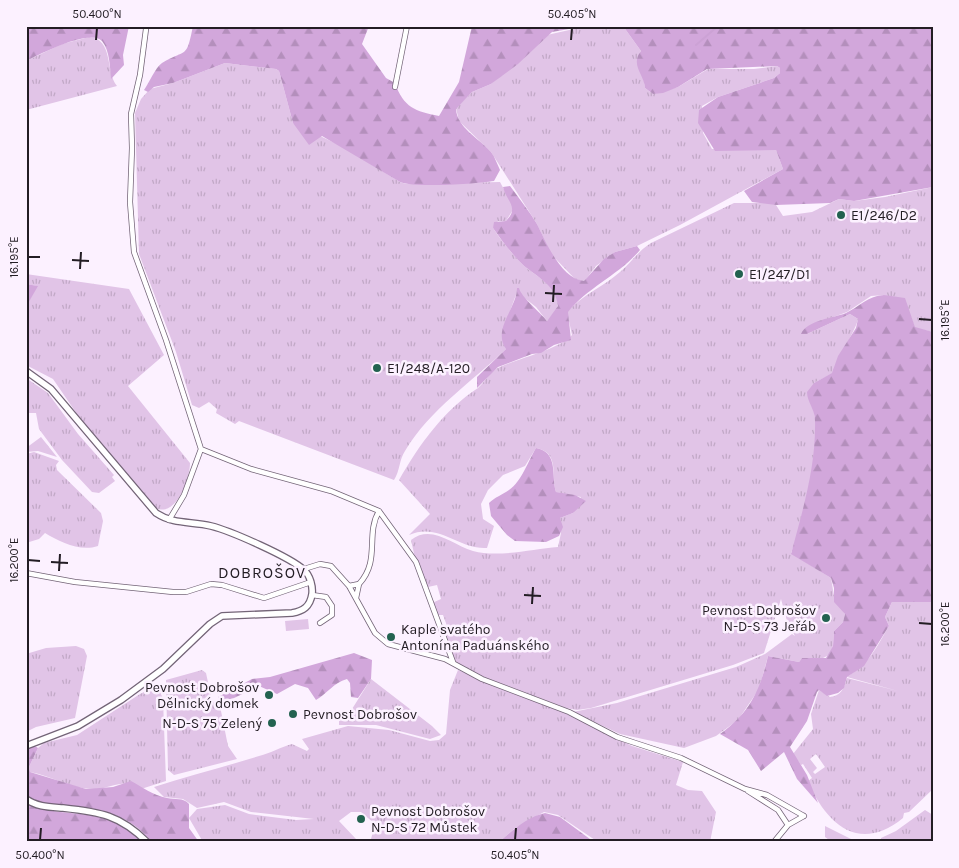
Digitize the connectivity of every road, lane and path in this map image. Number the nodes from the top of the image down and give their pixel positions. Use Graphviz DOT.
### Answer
graph roads {
  1 [pos="407,26"];
  2 [pos="146,29"];
  3 [pos="395,87"];
  4 [pos="26,372"];
  5 [pos="201,449"];
  6 [pos="379,511"];
  7 [pos="169,520"];
  8 [pos="304,569"];
  9 [pos="26,573"];
  10 [pos="311,582"];
  11 [pos="359,584"];
  12 [pos="349,586"];
  13 [pos="312,595"];
  14 [pos="356,598"];
  15 [pos="320,623"];
  16 [pos="454,664"];
  17 [pos="26,746"];
  18 [pos="745,789"];
  19 [pos="26,799"];
  20 [pos="788,825"];
  21 [pos="147,842"];
  22 [pos="774,842"];
  1 -- 3 [label="street"];
  2 -- 5 [label="street"];
  4 -- 7 [label="street"];
  5 -- 6 [label="street"];
  5 -- 7 [label="street"];
  6 -- 11 [label="street"];
  6 -- 16 [label="street"];
  7 -- 8 [label="street"];
  8 -- 10 [label="street"];
  8 -- 12 [label="street"];
  9 -- 10 [label="street"];
  10 -- 13 [label="street"];
  11 -- 12 [label="street"];
  11 -- 14 [label="street"];
  12 -- 14 [label="street"];
  13 -- 15 [label="street"];
  13 -- 17 [label="street"];
  14 -- 16 [label="street"];
  16 -- 18 [label="street"];
  18 -- 20 [label="street"];
  18 -- 20 [label="street"];
  19 -- 21 [label="street"];
  20 -- 22 [label="street"];
}
